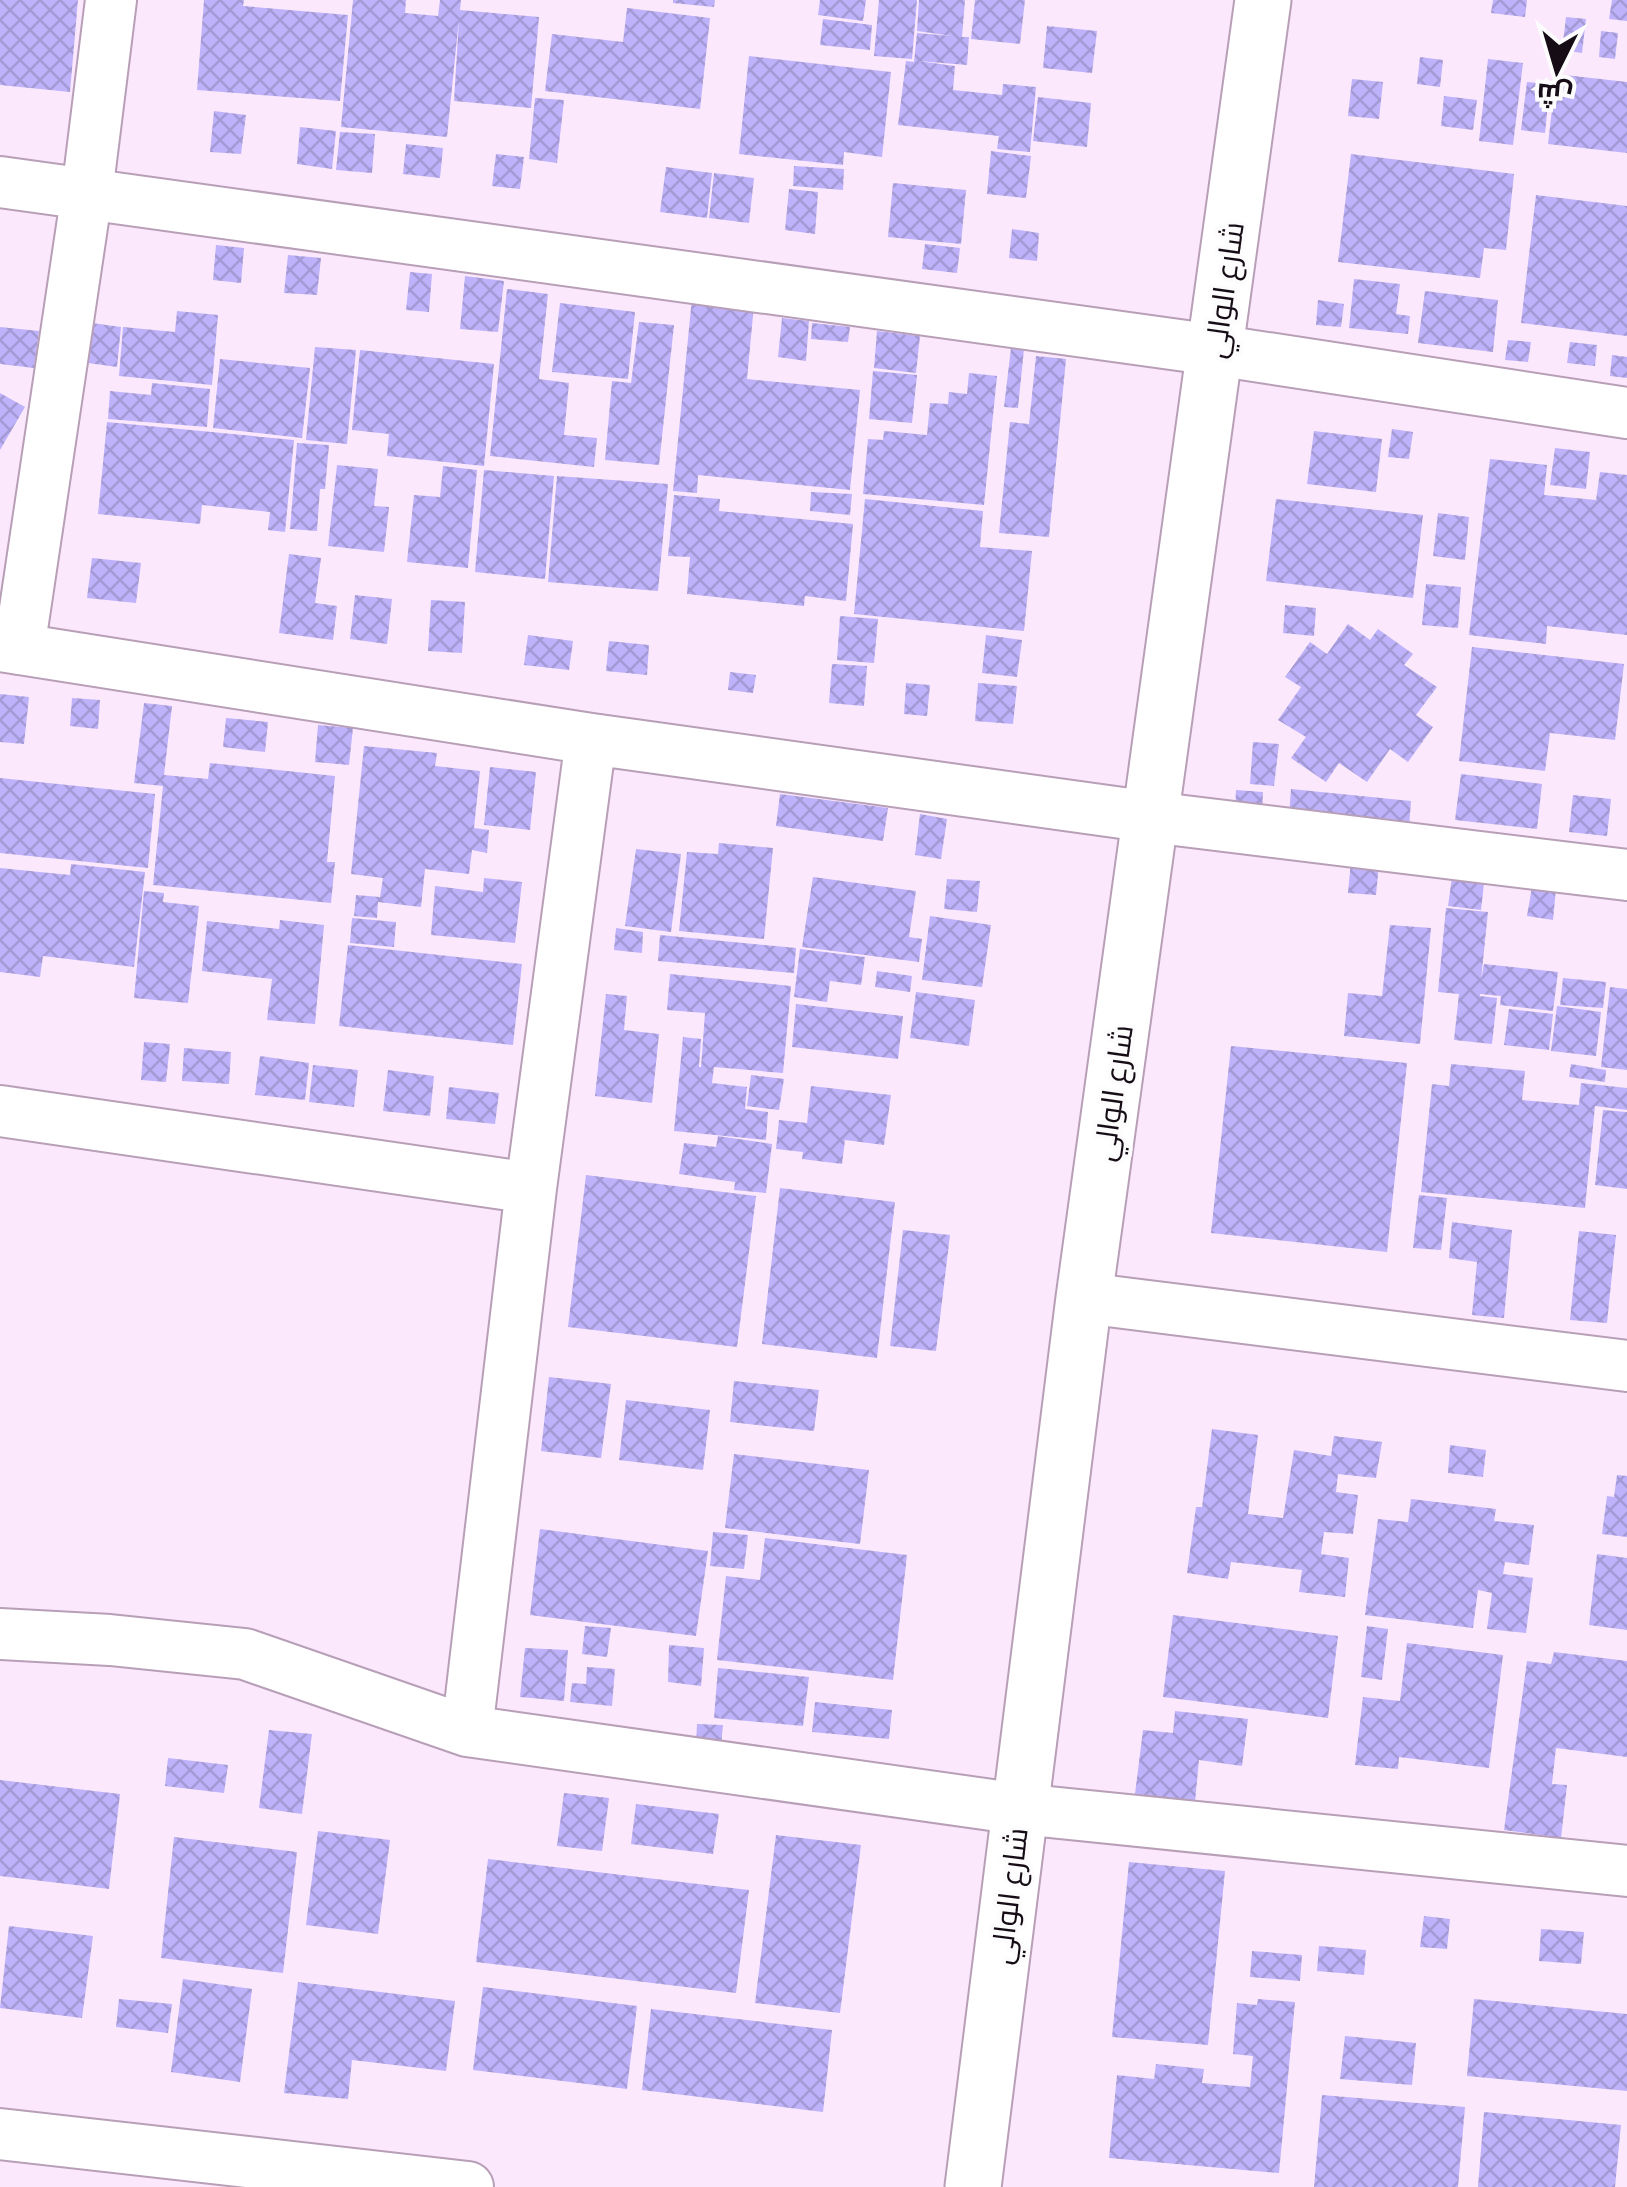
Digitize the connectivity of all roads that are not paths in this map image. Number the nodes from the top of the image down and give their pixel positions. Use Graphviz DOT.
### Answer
graph roads {
  1 [pos="110,0"];
  2 [pos="1263,0"];
  3 [pos="0,182"];
  4 [pos="87,193"];
  5 [pos="1216,350"];
  6 [pos="1627,412"];
  7 [pos="9,647"];
  8 [pos="591,739"];
  9 [pos="1150,817"];
  10 [pos="1627,875"];
  11 [pos="0,1112"];
  12 [pos="531,1188"];
  13 [pos="1084,1298"];
  14 [pos="1627,1366"];
  15 [pos="0,1634"];
  16 [pos="467,1732"];
  17 [pos="1020,1809"];
  18 [pos="1627,1871"];
  19 [pos="0,2134"];
  20 [pos="468,2187"];
  21 [pos="974,2187"];
  1 -- 4 [label="street"];
  2 -- 5 [label="main road, شارع الوالي"];
  3 -- 4 [label="street"];
  4 -- 5 [label="street"];
  4 -- 7 [label="street"];
  5 -- 6 [label="street"];
  5 -- 9 [label="main road, شارع الوالي"];
  7 -- 8 [label="street"];
  8 -- 9 [label="street"];
  8 -- 12 [label="street"];
  9 -- 10 [label="street"];
  9 -- 13 [label="main road, شارع الوالي"];
  11 -- 12 [label="street"];
  12 -- 16 [label="street"];
  13 -- 14 [label="street"];
  13 -- 17 [label="main road, شارع الوالي"];
  15 -- 16 [label="street"];
  16 -- 17 [label="street"];
  17 -- 18 [label="street"];
  17 -- 21 [label="main road, شارع الوالي"];
  19 -- 20 [label="street"];
}
